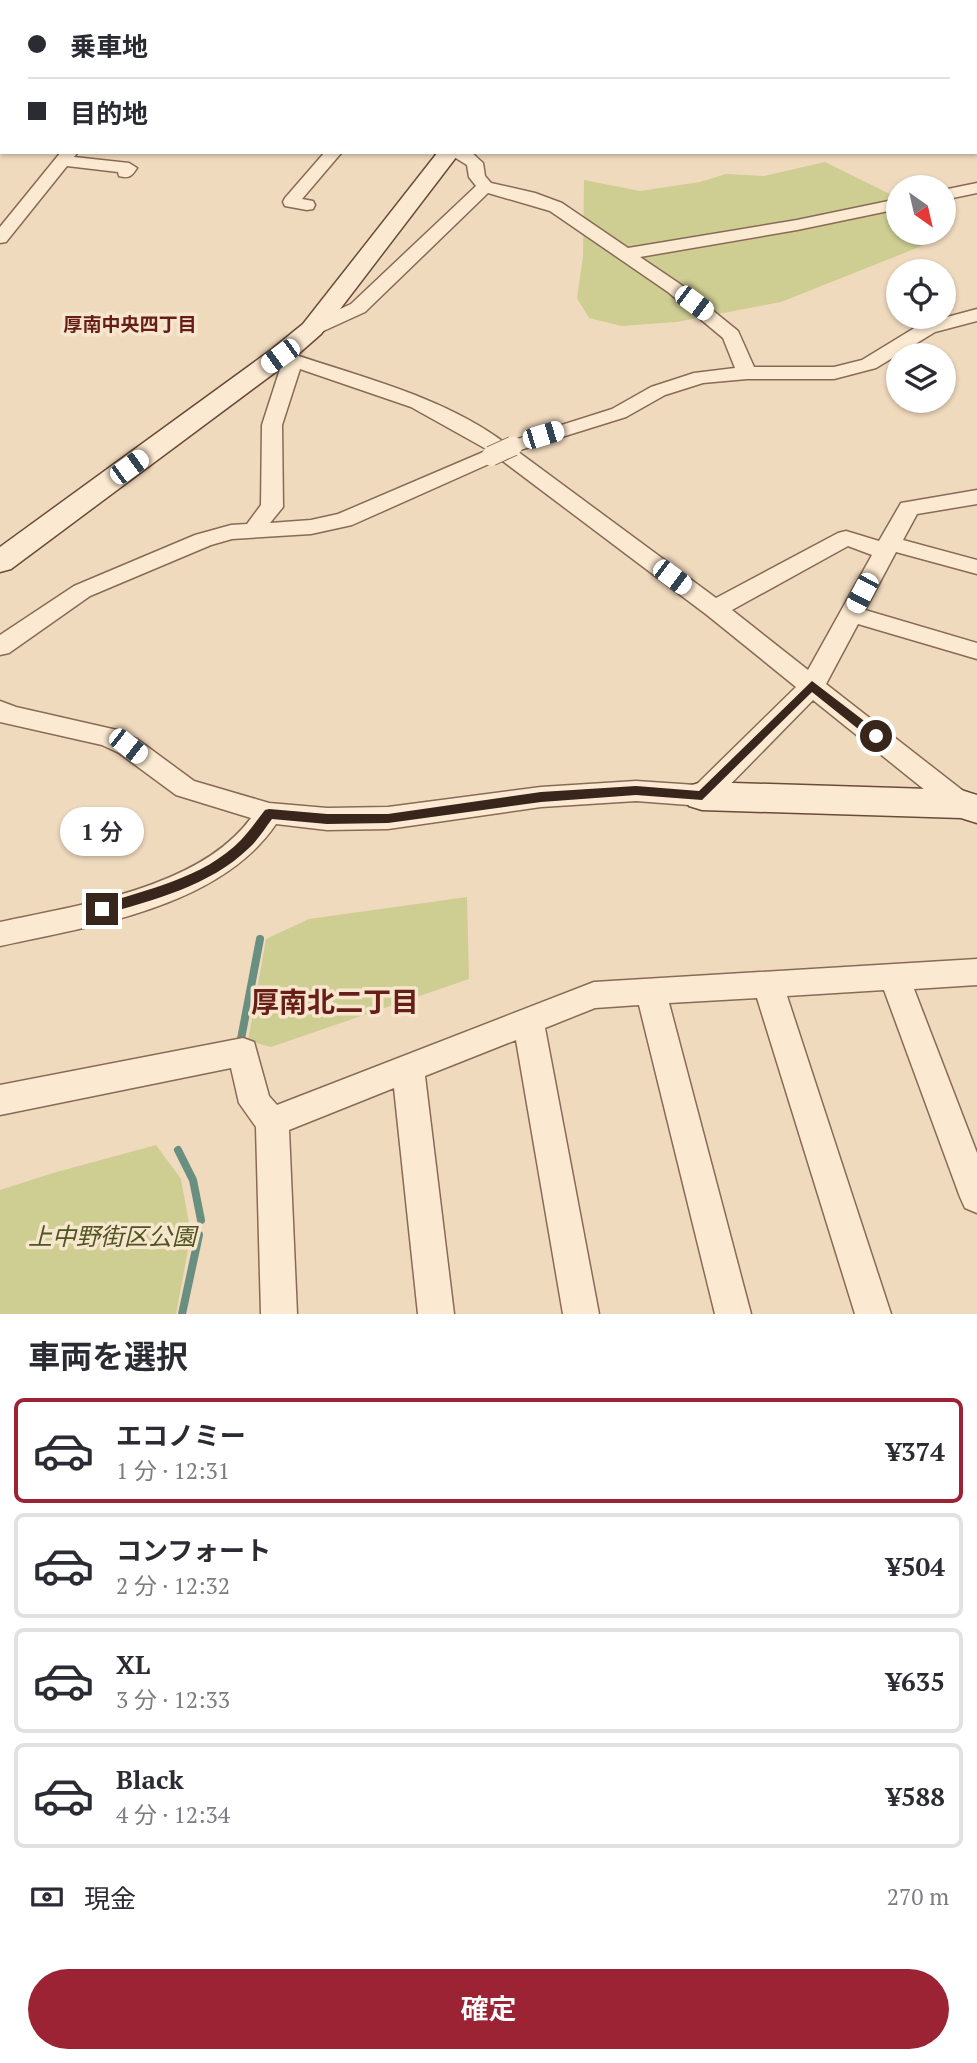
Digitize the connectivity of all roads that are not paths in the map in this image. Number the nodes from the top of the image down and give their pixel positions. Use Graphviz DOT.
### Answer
graph roads {
  1 [pos="332,154"];
  2 [pos="449,154"];
  3 [pos="460,154"];
  4 [pos="66,157"];
  5 [pos="125,173"];
  6 [pos="485,187"];
  7 [pos="977,188"];
  8 [pos="956,192"];
  9 [pos="307,205"];
  10 [pos="886,206"];
  11 [pos="0,238"];
  12 [pos="624,254"];
  13 [pos="977,315"];
  14 [pos="312,328"];
  15 [pos="286,359"];
  16 [pos="747,373"];
  17 [pos="977,497"];
  18 [pos="254,530"];
  19 [pos="886,547"];
  20 [pos="0,562"];
  21 [pos="977,568"];
  22 [pos="715,609"];
  23 [pos="851,614"];
  24 [pos="0,647"];
  25 [pos="977,651"];
  26 [pos="812,685"];
  27 [pos="0,710"];
  28 [pos="702,796"];
  29 [pos="969,807"];
  30 [pos="269,813"];
  31 [pos="0,934"];
  32 [pos="977,972"];
  33 [pos="894,976"];
  34 [pos="768,985"];
  35 [pos="650,990"];
  36 [pos="528,1022"];
  37 [pos="408,1069"];
  38 [pos="0,1100"];
  39 [pos="272,1122"];
  40 [pos="977,1197"];
  41 [pos="279,1314"];
  42 [pos="436,1314"];
  43 [pos="581,1314"];
  44 [pos="733,1314"];
  45 [pos="873,1314"];
  1 -- 9 [label="street"];
  2 -- 14 [label="street"];
  3 -- 6 [label="street"];
  4 -- 5 [label="street"];
  4 -- 11 [label="street"];
  6 -- 12 [label="street"];
  6 -- 14 [label="street"];
  7 -- 8 [label="street"];
  10 -- 12 [label="street"];
  12 -- 16 [label="street"];
  13 -- 16 [label="street"];
  14 -- 15 [label="street"];
  15 -- 18 [label="street"];
  15 -- 20 [label="street"];
  15 -- 22 [label="street"];
  16 -- 18 [label="street, bridge"];
  17 -- 19 [label="street"];
  18 -- 24 [label="street"];
  19 -- 21 [label="street"];
  19 -- 22 [label="street"];
  19 -- 23 [label="street"];
  22 -- 26 [label="street"];
  23 -- 25 [label="street"];
  23 -- 26 [label="street"];
  26 -- 28 [label="street"];
  26 -- 29 [label="street"];
  27 -- 30 [label="street"];
  28 -- 29 [label="street"];
  28 -- 30 [label="street"];
  30 -- 31 [label="street"];
  32 -- 33 [label="street"];
  33 -- 34 [label="street"];
  33 -- 40 [label="street"];
  34 -- 35 [label="street"];
  34 -- 45 [label="street"];
  35 -- 36 [label="street"];
  35 -- 44 [label="street"];
  36 -- 37 [label="street"];
  36 -- 43 [label="street"];
  37 -- 39 [label="street"];
  37 -- 42 [label="street"];
  38 -- 39 [label="street"];
  39 -- 41 [label="street"];
}
